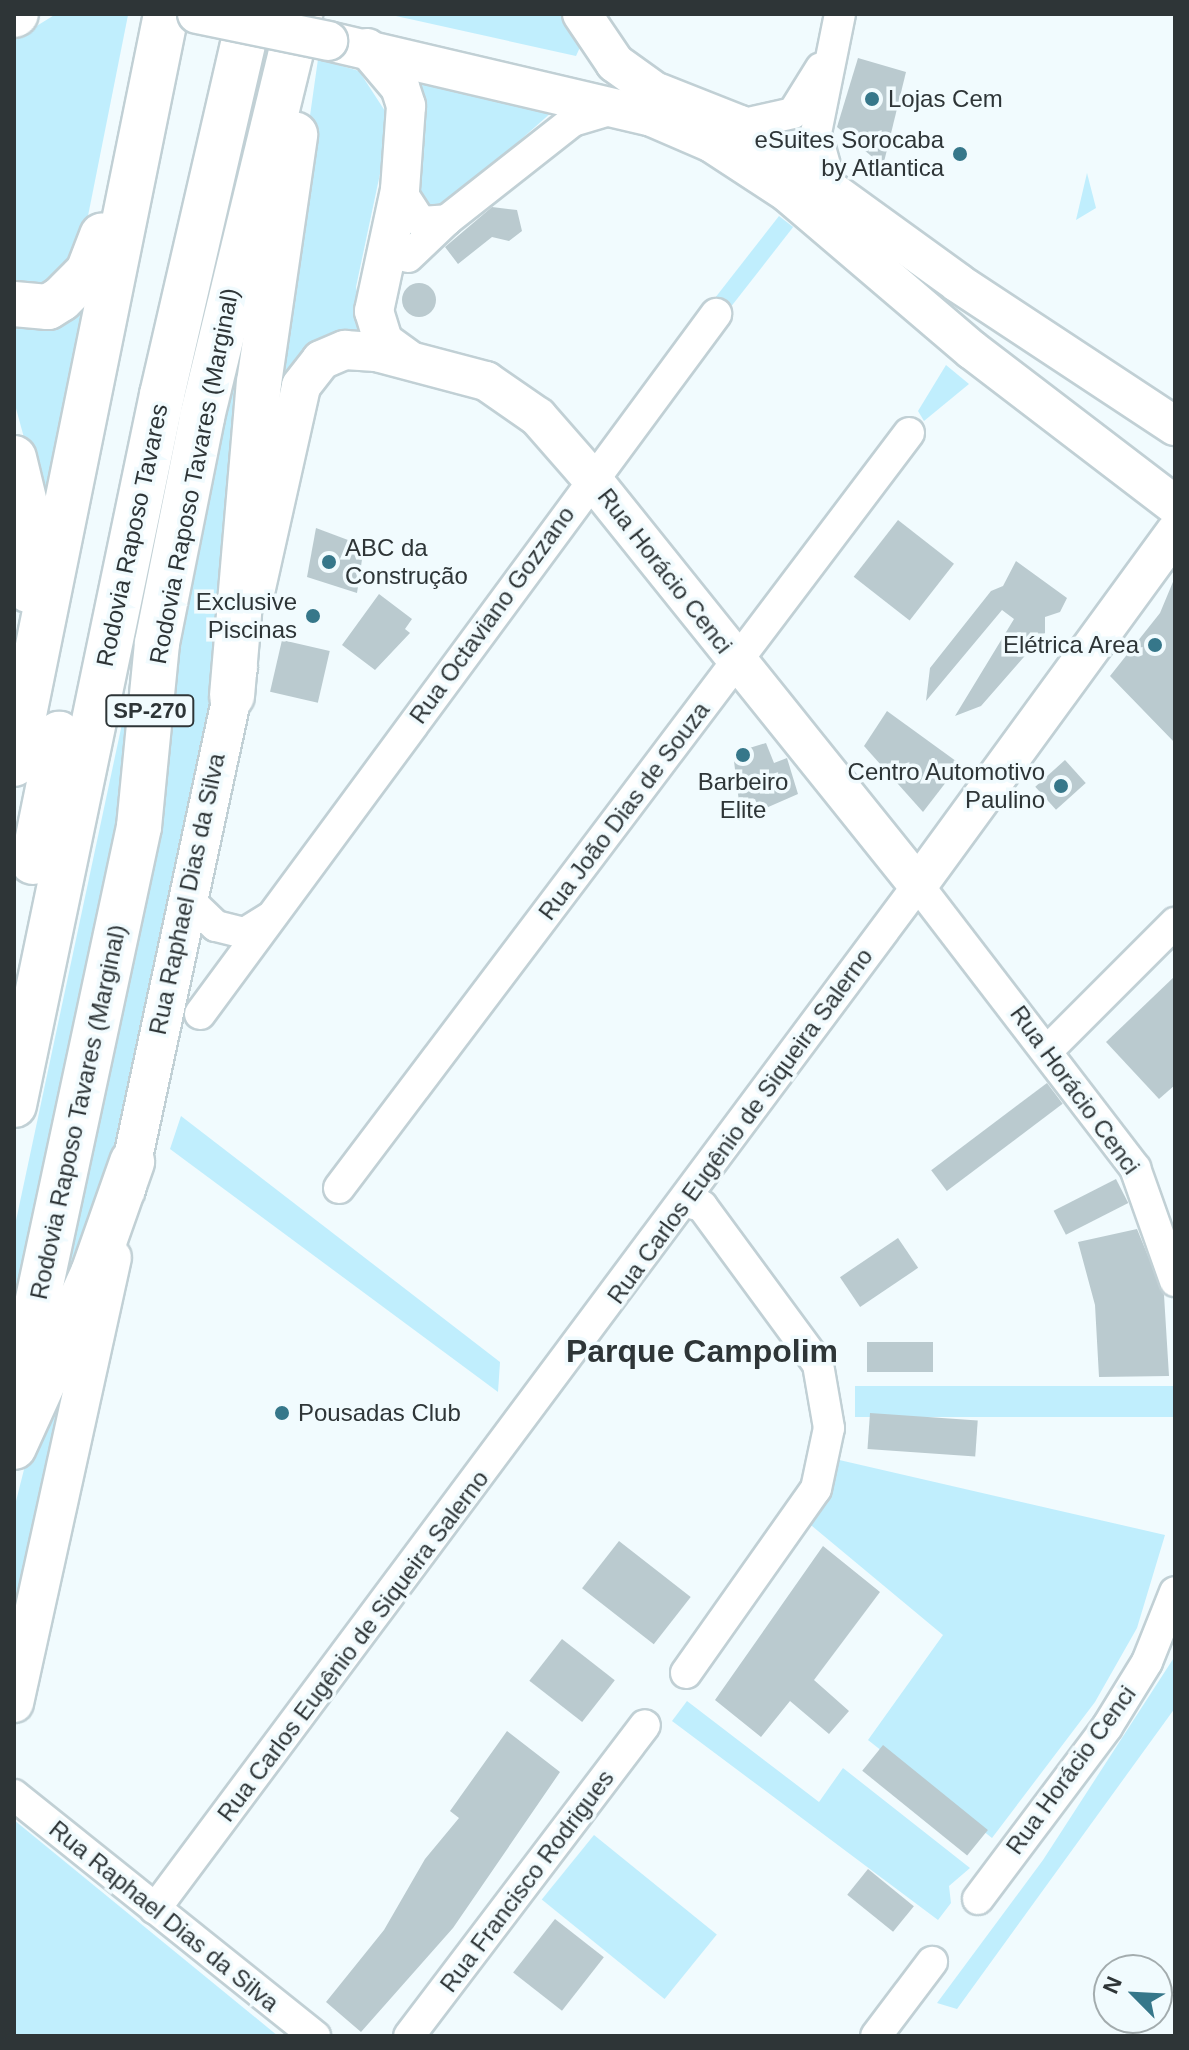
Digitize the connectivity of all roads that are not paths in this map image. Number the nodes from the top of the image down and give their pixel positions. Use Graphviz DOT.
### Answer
graph roads {
  1 [pos="197,14"];
  2 [pos="224,14"];
  3 [pos="250,14"];
  4 [pos="582,14"];
  5 [pos="840,14"];
  6 [pos="319,20"];
  7 [pos="163,24"];
  8 [pos="367,48"];
  9 [pos="830,48"];
  10 [pos="448,57"];
  11 [pos="654,91"];
  12 [pos="148,97"];
  13 [pos="613,109"];
  14 [pos="740,125"];
  15 [pos="400,190"];
  16 [pos="832,190"];
  17 [pos="14,304"];
  18 [pos="716,314"];
  19 [pos="406,358"];
  20 [pos="1160,415"];
  21 [pos="909,433"];
  22 [pos="1175,449"];
  23 [pos="17,475"];
  24 [pos="592,479"];
  25 [pos="1175,505"];
  26 [pos="1175,532"];
  27 [pos="737,663"];
  28 [pos="14,686"];
  29 [pos="232,696"];
  30 [pos="14,764"];
  31 [pos="882,843"];
  32 [pos="946,845"];
  33 [pos="188,875"];
  34 [pos="918,885"];
  35 [pos="270,916"];
  36 [pos="1175,923"];
  37 [pos="14,953"];
  38 [pos="200,1014"];
  39 [pos="1048,1050"];
  40 [pos="14,1105"];
  41 [pos="132,1162"];
  42 [pos="339,1188"];
  43 [pos="683,1205"];
  44 [pos="1175,1281"];
  45 [pos="14,1411"];
  46 [pos="14,1447"];
  47 [pos="1175,1592"];
  48 [pos="686,1673"];
  49 [pos="14,1703"];
  50 [pos="645,1725"];
  51 [pos="14,1795"];
  52 [pos="978,1899"];
  53 [pos="155,1909"];
  54 [pos="932,1962"];
  55 [pos="315,2036"];
  56 [pos="409,2036"];
  57 [pos="876,2036"];
  1 -- 6 [label="main road, bridge"];
  2 -- 37 [label="highway, Rodovia Raposo Tavares / SP-270"];
  3 -- 40 [label="highway, Rodovia Raposo Tavares / SP-270"];
  4 -- 11 [label="main road"];
  5 -- 9 [label="street"];
  6 -- 8 [label="main road"];
  6 -- 10 [label="main road"];
  6 -- 29 [label="highway"];
  6 -- 45 [label="highway, Rodovia Raposo Tavares (Marginal) / SP-270"];
  7 -- 12 [label="highway"];
  8 -- 10 [label="main road"];
  8 -- 15 [label="main road"];
  9 -- 14 [label="street"];
  9 -- 16 [label="street"];
  10 -- 11 [label="main road"];
  10 -- 13 [label="main road"];
  11 -- 14 [label="main road"];
  12 -- 17 [label="highway"];
  12 -- 30 [label="highway"];
  13 -- 15 [label="street"];
  13 -- 25 [label="main road"];
  14 -- 16 [label="main road"];
  15 -- 19 [label="main road"];
  16 -- 20 [label="main road"];
  18 -- 24 [label="street, Rua Octaviano Gozzano"];
  19 -- 24 [label="main road, Rua Horácio Cenci"];
  19 -- 29 [label="main road, Rua Raphael Dias da Silva"];
  20 -- 22 [label="main road"];
  21 -- 27 [label="street, Rua João Dias de Souza"];
  23 -- 28 [label="highway"];
  24 -- 27 [label="main road, Rua Horácio Cenci"];
  24 -- 35 [label="street, Rua Octaviano Gozzano"];
  26 -- 32 [label="main road, Rua Carlos Eugênio de Siqueira Salerno"];
  27 -- 31 [label="main road, Rua Horácio Cenci"];
  27 -- 42 [label="street, Rua João Dias de Souza"];
  29 -- 33 [label="main road, Rua Raphael Dias da Silva"];
  31 -- 32 [label="main road"];
  31 -- 34 [label="main road, Rua Horácio Cenci"];
  32 -- 34 [label="main road, Rua Carlos Eugênio de Siqueira Salerno"];
  33 -- 35 [label="street"];
  33 -- 41 [label="main road, Rua Raphael Dias da Silva"];
  34 -- 39 [label="street, Rua Horácio Cenci"];
  34 -- 43 [label="street, Rua Carlos Eugênio de Siqueira Salerno"];
  35 -- 38 [label="street, Rua Octaviano Gozzano"];
  36 -- 39 [label="street"];
  39 -- 44 [label="street, Rua Horácio Cenci"];
  41 -- 46 [label="highway"];
  41 -- 49 [label="main road, Rua Raphael Dias da Silva"];
  43 -- 48 [label="street"];
  43 -- 53 [label="street, Rua Carlos Eugênio de Siqueira Salerno"];
  47 -- 52 [label="street, Rua Horácio Cenci"];
  50 -- 56 [label="street, Rua Francisco Rodrigues"];
  51 -- 53 [label="street, Rua Raphael Dias da Silva"];
  53 -- 55 [label="street, Rua Raphael Dias da Silva"];
  54 -- 57 [label="street"];
}
